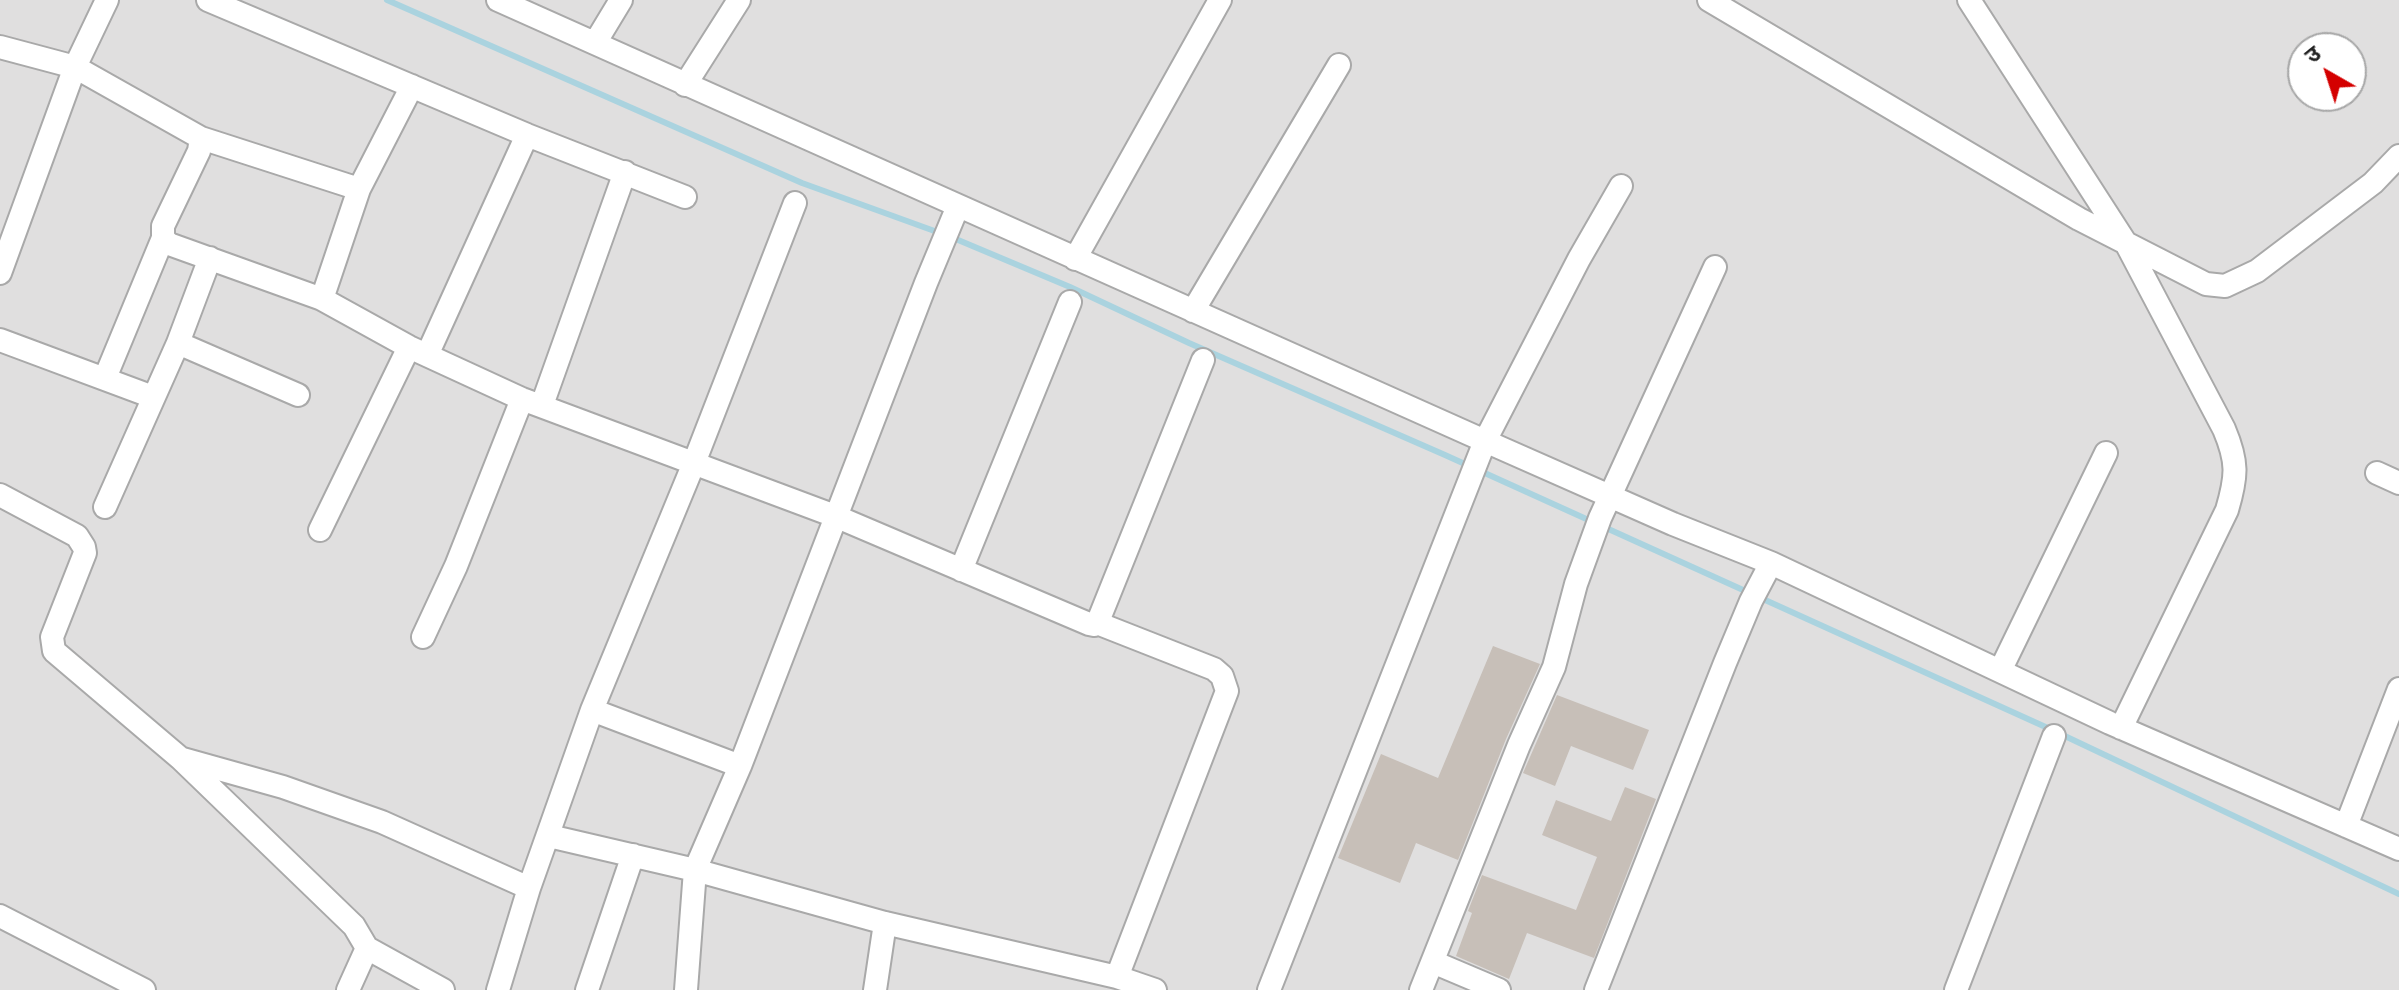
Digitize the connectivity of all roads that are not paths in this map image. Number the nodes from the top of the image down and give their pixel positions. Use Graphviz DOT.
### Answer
graph roads {
  1 [pos="107,0"];
  2 [pos="208,0"];
  3 [pos="498,0"];
  4 [pos="621,0"];
  5 [pos="739,0"];
  6 [pos="1220,0"];
  7 [pos="1709,0"];
  8 [pos="1969,0"];
  9 [pos="595,43"];
  10 [pos="0,47"];
  11 [pos="1339,65"];
  12 [pos="75,67"];
  13 [pos="685,85"];
  14 [pos="412,86"];
  15 [pos="527,135"];
  16 [pos="201,138"];
  17 [pos="2399,156"];
  18 [pos="625,172"];
  19 [pos="1621,186"];
  20 [pos="359,189"];
  21 [pos="685,197"];
  22 [pos="795,203"];
  23 [pos="955,213"];
  24 [pos="163,238"];
  25 [pos="2127,245"];
  26 [pos="210,258"];
  27 [pos="1075,259"];
  28 [pos="1715,267"];
  29 [pos="0,273"];
  30 [pos="322,299"];
  31 [pos="1070,302"];
  32 [pos="1193,311"];
  33 [pos="0,340"];
  34 [pos="178,343"];
  35 [pos="418,350"];
  36 [pos="1203,360"];
  37 [pos="105,378"];
  38 [pos="298,395"];
  39 [pos="153,397"];
  40 [pos="532,402"];
  41 [pos="2106,453"];
  42 [pos="1479,456"];
  43 [pos="694,463"];
  44 [pos="2377,473"];
  45 [pos="2399,483"];
  46 [pos="0,495"];
  47 [pos="1609,496"];
  48 [pos="105,507"];
  49 [pos="835,516"];
  50 [pos="320,530"];
  51 [pos="961,570"];
  52 [pos="1761,582"];
  53 [pos="1097,623"];
  54 [pos="423,637"];
  55 [pos="2000,671"];
  56 [pos="2399,689"];
  57 [pos="592,710"];
  58 [pos="2121,728"];
  59 [pos="2054,736"];
  60 [pos="180,758"];
  61 [pos="740,766"];
  62 [pos="2346,826"];
  63 [pos="549,836"];
  64 [pos="2399,849"];
  65 [pos="633,855"];
  66 [pos="695,870"];
  67 [pos="529,888"];
  68 [pos="0,916"];
  69 [pos="885,923"];
  70 [pos="367,948"];
  71 [pos="1433,962"];
  72 [pos="1117,977"];
  73 [pos="144,990"];
  74 [pos="348,990"];
  75 [pos="443,990"];
  76 [pos="498,990"];
  77 [pos="587,990"];
  78 [pos="686,990"];
  79 [pos="875,990"];
  80 [pos="1155,990"];
  81 [pos="1269,990"];
  82 [pos="1421,990"];
  83 [pos="1499,990"];
  84 [pos="1596,990"];
  85 [pos="1956,990"];
  1 -- 12 [label="street"];
  2 -- 14 [label="street"];
  3 -- 9 [label="street"];
  4 -- 9 [label="street"];
  5 -- 13 [label="street"];
  6 -- 27 [label="street"];
  7 -- 25 [label="street"];
  8 -- 25 [label="street"];
  9 -- 13 [label="street"];
  10 -- 12 [label="street"];
  11 -- 32 [label="street"];
  12 -- 16 [label="street"];
  12 -- 29 [label="street"];
  13 -- 23 [label="street"];
  14 -- 15 [label="street"];
  14 -- 20 [label="street"];
  15 -- 18 [label="street"];
  15 -- 35 [label="street"];
  16 -- 20 [label="street"];
  16 -- 24 [label="street"];
  17 -- 25 [label="street"];
  18 -- 21 [label="street"];
  18 -- 40 [label="street"];
  19 -- 42 [label="street"];
  20 -- 30 [label="street"];
  22 -- 43 [label="street"];
  23 -- 27 [label="street"];
  23 -- 49 [label="street"];
  24 -- 26 [label="street"];
  24 -- 37 [label="street"];
  25 -- 58 [label="street"];
  26 -- 30 [label="street"];
  26 -- 34 [label="street"];
  27 -- 32 [label="street"];
  28 -- 47 [label="street"];
  30 -- 35 [label="street"];
  31 -- 51 [label="street"];
  32 -- 42 [label="street"];
  33 -- 37 [label="street"];
  34 -- 38 [label="street"];
  34 -- 39 [label="street"];
  35 -- 40 [label="street"];
  35 -- 50 [label="street"];
  36 -- 53 [label="street"];
  37 -- 39 [label="street"];
  39 -- 48 [label="street"];
  40 -- 43 [label="street"];
  40 -- 54 [label="street"];
  41 -- 55 [label="street"];
  42 -- 47 [label="street"];
  42 -- 81 [label="street"];
  43 -- 49 [label="street"];
  43 -- 57 [label="street"];
  44 -- 45 [label="street"];
  46 -- 60 [label="street"];
  47 -- 52 [label="street"];
  47 -- 71 [label="street"];
  49 -- 51 [label="street"];
  49 -- 61 [label="street"];
  51 -- 53 [label="street"];
  52 -- 55 [label="street"];
  52 -- 84 [label="street"];
  53 -- 72 [label="street"];
  55 -- 58 [label="street"];
  56 -- 62 [label="street"];
  57 -- 61 [label="street"];
  57 -- 63 [label="street"];
  58 -- 62 [label="street"];
  59 -- 85 [label="street"];
  60 -- 67 [label="street"];
  60 -- 70 [label="street"];
  61 -- 66 [label="street"];
  62 -- 64 [label="street"];
  63 -- 65 [label="street"];
  63 -- 67 [label="street"];
  65 -- 66 [label="street"];
  65 -- 77 [label="street"];
  66 -- 69 [label="street"];
  66 -- 78 [label="street"];
  67 -- 76 [label="street"];
  68 -- 73 [label="street"];
  69 -- 72 [label="street"];
  69 -- 79 [label="street"];
  70 -- 74 [label="street"];
  70 -- 75 [label="street"];
  71 -- 82 [label="street"];
  71 -- 83 [label="street"];
  72 -- 80 [label="street"];
}
